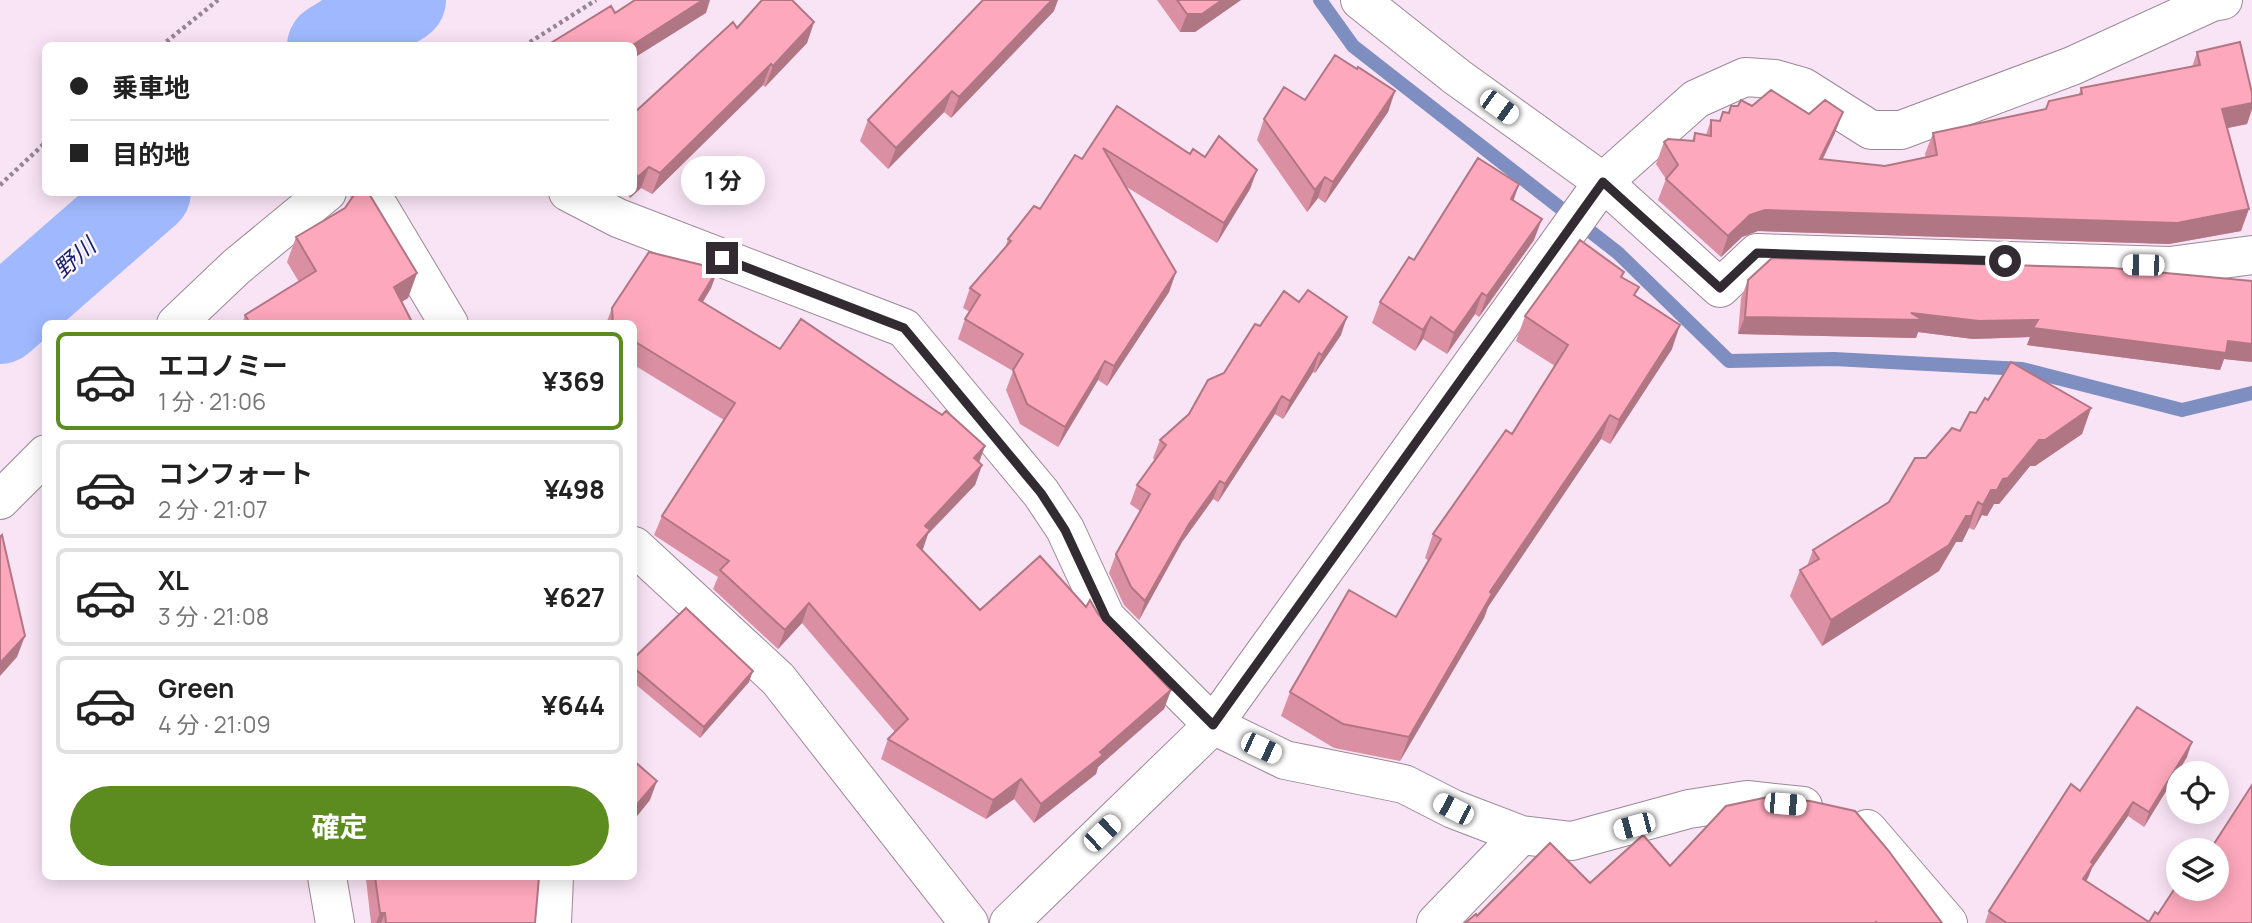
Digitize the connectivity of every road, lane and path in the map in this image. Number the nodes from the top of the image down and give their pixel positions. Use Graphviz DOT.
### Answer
graph roads {
  1 [pos="218,0"];
  2 [pos="596,0"];
  3 [pos="1360,0"];
  4 [pos="2223,0"];
  5 [pos="166,42"];
  6 [pos="530,42"];
  7 [pos="42,146"];
  8 [pos="1603,182"];
  9 [pos="0,185"];
  10 [pos="322,196"];
  11 [pos="372,196"];
  12 [pos="576,196"];
  13 [pos="2252,255"];
  14 [pos="180,320"];
  15 [pos="447,320"];
  16 [pos="42,458"];
  17 [pos="0,500"];
  18 [pos="637,548"];
  19 [pos="1213,725"];
  20 [pos="1521,835"];
  21 [pos="328,880"];
  22 [pos="554,880"];
  23 [pos="1445,920"];
  24 [pos="335,923"];
  25 [pos="552,923"];
  26 [pos="969,923"];
  27 [pos="1009,923"];
  28 [pos="1948,923"];
  1 -- 5 [label="path"];
  2 -- 6 [label="path"];
  3 -- 8 [label="street"];
  4 -- 8 [label="street"];
  7 -- 9 [label="path"];
  8 -- 13 [label="street"];
  8 -- 19 [label="street"];
  10 -- 14 [label="street"];
  11 -- 15 [label="street"];
  12 -- 19 [label="street"];
  16 -- 17 [label="street"];
  18 -- 26 [label="street"];
  19 -- 20 [label="street"];
  19 -- 27 [label="street"];
  20 -- 23 [label="street"];
  20 -- 28 [label="street"];
  21 -- 24 [label="street"];
  22 -- 25 [label="street"];
}
